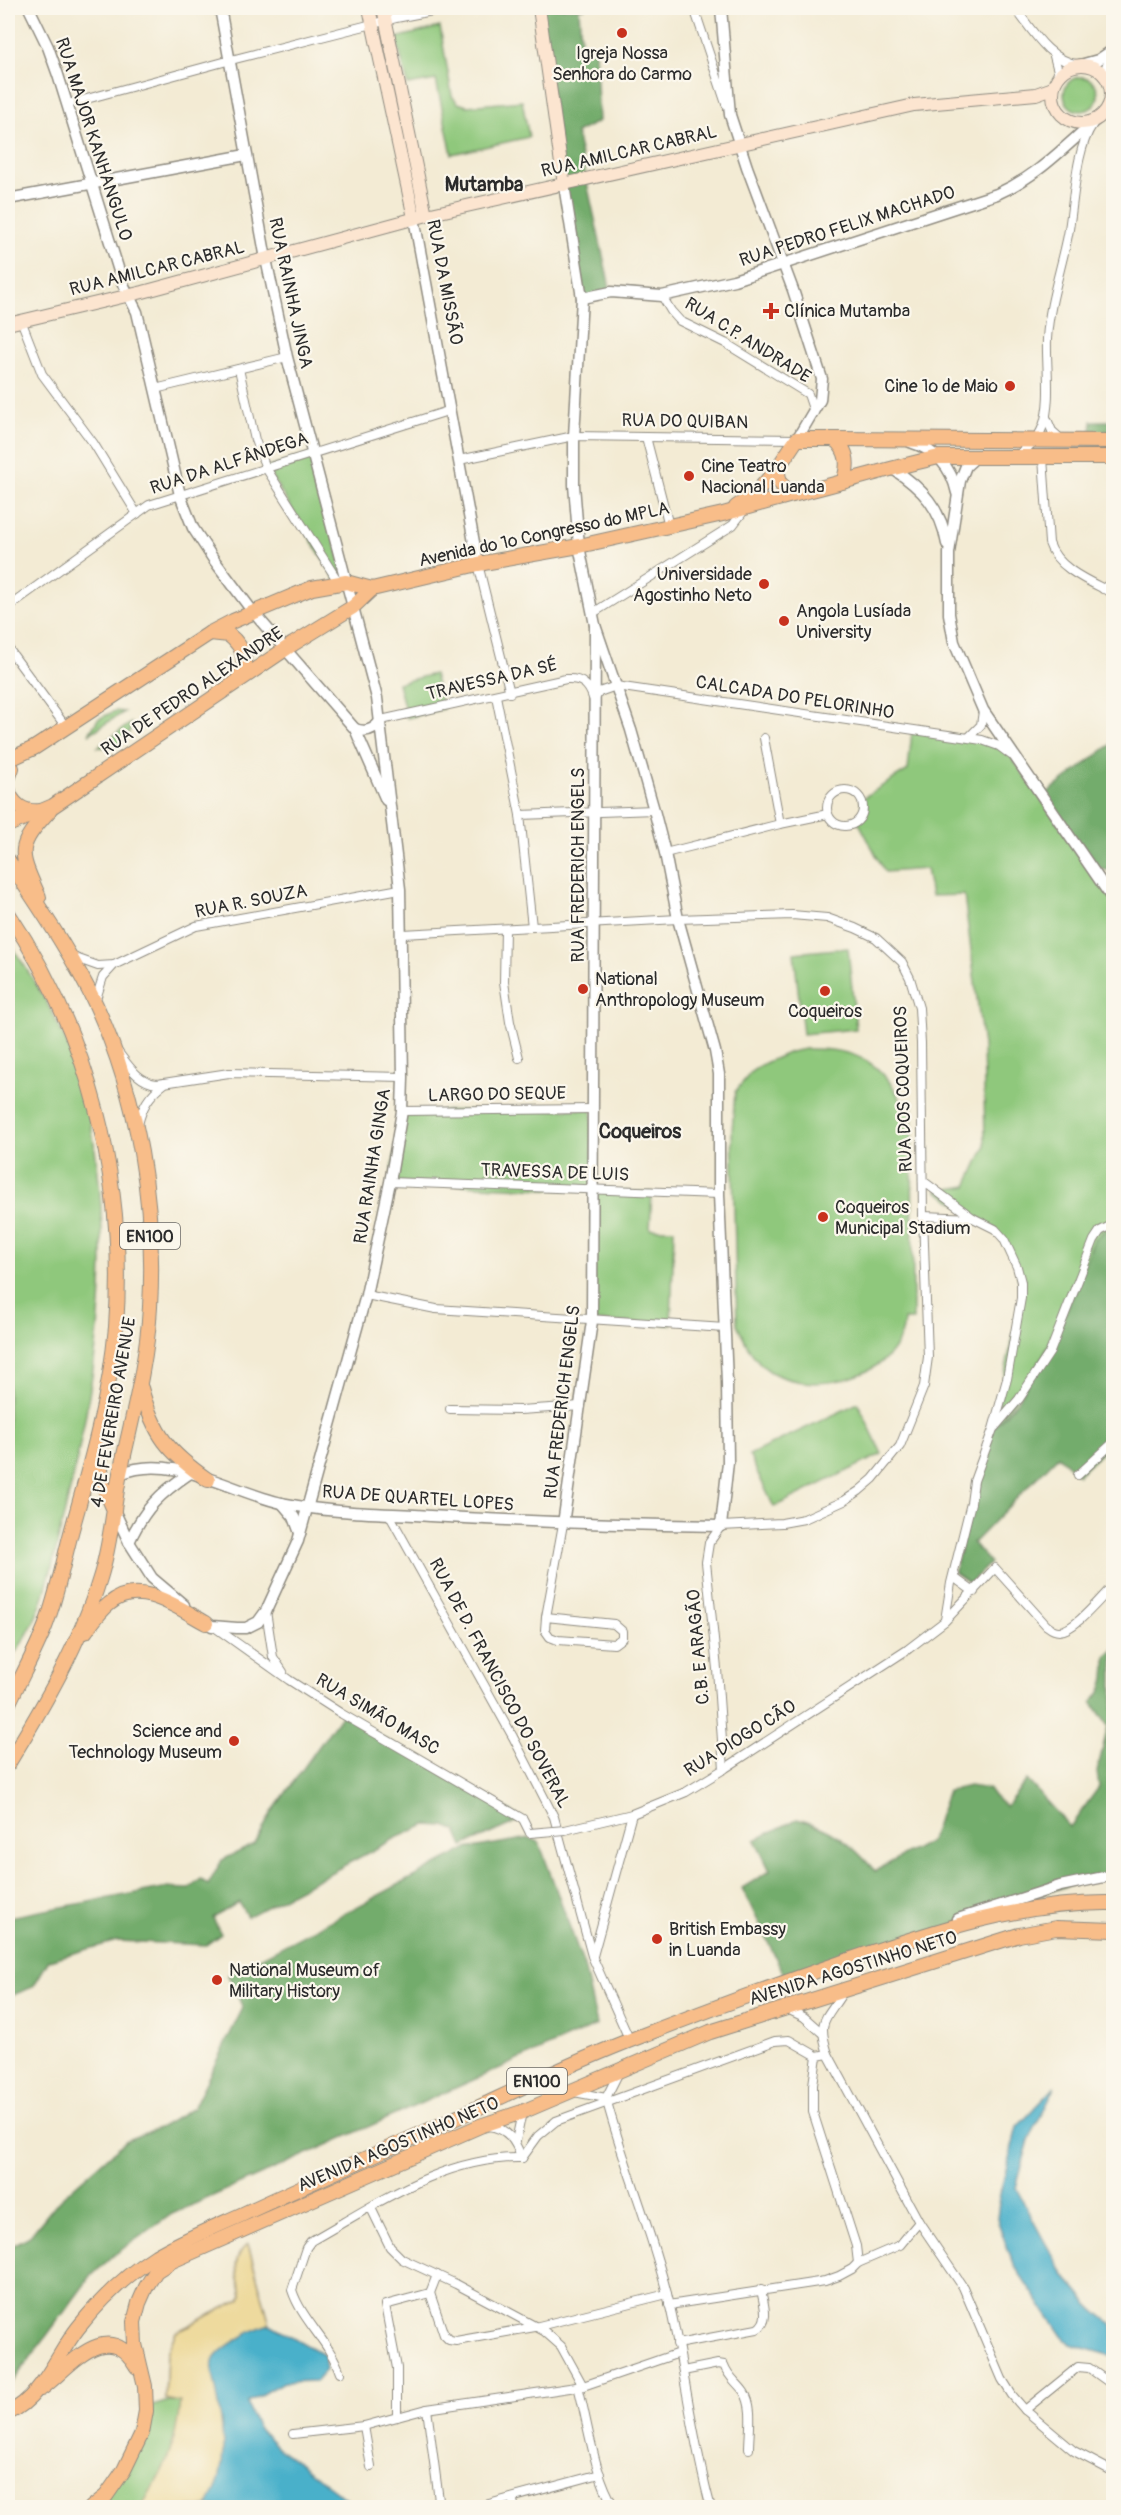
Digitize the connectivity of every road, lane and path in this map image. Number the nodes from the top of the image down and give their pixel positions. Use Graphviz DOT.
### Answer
graph roads {
  1 [pos="29,8"];
  2 [pos="219,8"];
  3 [pos="369,8"];
  4 [pos="383,8"];
  5 [pos="448,8"];
  6 [pos="539,8"];
  7 [pos="694,8"];
  8 [pos="721,8"];
  9 [pos="1015,8"];
  10 [pos="385,21"];
  11 [pos="372,24"];
  12 [pos="1113,49"];
  13 [pos="1053,53"];
  14 [pos="231,60"];
  15 [pos="1080,65"];
  16 [pos="1055,84"];
  17 [pos="1111,87"];
  18 [pos="68,104"];
  19 [pos="1105,113"];
  20 [pos="730,115"];
  21 [pos="739,144"];
  22 [pos="246,155"];
  23 [pos="92,183"];
  24 [pos="564,185"];
  25 [pos="8,199"];
  26 [pos="420,217"];
  27 [pos="266,259"];
  28 [pos="784,264"];
  29 [pos="128,295"];
  30 [pos="662,296"];
  31 [pos="582,298"];
  32 [pos="21,320"];
  33 [pos="8,324"];
  34 [pos="288,357"];
  35 [pos="239,369"];
  36 [pos="155,389"];
  37 [pos="450,410"];
  38 [pos="814,412"];
  39 [pos="1046,416"];
  40 [pos="800,435"];
  41 [pos="574,436"];
  42 [pos="646,437"];
  43 [pos="834,440"];
  44 [pos="907,441"];
  45 [pos="1034,441"];
  46 [pos="1063,441"];
  47 [pos="1113,441"];
  48 [pos="312,454"];
  49 [pos="939,457"];
  50 [pos="976,457"];
  51 [pos="1012,457"];
  52 [pos="1113,457"];
  53 [pos="1043,458"];
  54 [pos="459,460"];
  55 [pos="266,468"];
  56 [pos="777,469"];
  57 [pos="892,469"];
  58 [pos="843,482"];
  59 [pos="957,493"];
  60 [pos="180,495"];
  61 [pos="792,495"];
  62 [pos="746,508"];
  63 [pos="137,514"];
  64 [pos="723,514"];
  65 [pos="669,526"];
  66 [pos="579,546"];
  67 [pos="949,554"];
  68 [pos="478,564"];
  69 [pos="1113,580"];
  70 [pos="344,586"];
  71 [pos="372,589"];
  72 [pos="1103,589"];
  73 [pos="1113,594"];
  74 [pos="8,607"];
  75 [pos="353,607"];
  76 [pos="253,612"];
  77 [pos="592,613"];
  78 [pos="595,625"];
  79 [pos="210,633"];
  80 [pos="8,648"];
  81 [pos="286,649"];
  82 [pos="236,683"];
  83 [pos="616,686"];
  84 [pos="510,693"];
  85 [pos="496,696"];
  86 [pos="595,701"];
  87 [pos="983,710"];
  88 [pos="381,720"];
  89 [pos="66,727"];
  90 [pos="355,729"];
  91 [pos="969,737"];
  92 [pos="764,738"];
  93 [pos="1021,763"];
  94 [pos="9,770"];
  95 [pos="8,788"];
  96 [pos="48,808"];
  97 [pos="654,810"];
  98 [pos="391,812"];
  99 [pos="594,812"];
  100 [pos="828,814"];
  101 [pos="520,816"];
  102 [pos="780,824"];
  103 [pos="8,825"];
  104 [pos="665,853"];
  105 [pos="8,860"];
  106 [pos="400,889"];
  107 [pos="1113,901"];
  108 [pos="8,913"];
  109 [pos="678,919"];
  110 [pos="594,924"];
  111 [pos="532,927"];
  112 [pos="53,929"];
  113 [pos="504,929"];
  114 [pos="403,934"];
  115 [pos="69,956"];
  116 [pos="114,965"];
  117 [pos="94,1002"];
  118 [pos="112,1043"];
  119 [pos="519,1058"];
  120 [pos="403,1077"];
  121 [pos="164,1084"];
  122 [pos="593,1109"];
  123 [pos="402,1111"];
  124 [pos="136,1130"];
  125 [pos="923,1181"];
  126 [pos="390,1182"];
  127 [pos="592,1191"];
  128 [pos="719,1194"];
  129 [pos="923,1216"];
  130 [pos="973,1218"];
  131 [pos="1113,1224"];
  132 [pos="366,1295"];
  133 [pos="592,1321"];
  134 [pos="725,1328"];
  135 [pos="140,1383"];
  136 [pos="581,1407"];
  137 [pos="450,1409"];
  138 [pos="993,1429"];
  139 [pos="97,1439"];
  140 [pos="1113,1442"];
  141 [pos="189,1473"];
  142 [pos="120,1474"];
  143 [pos="1078,1475"];
  144 [pos="208,1480"];
  145 [pos="104,1485"];
  146 [pos="282,1503"];
  147 [pos="308,1507"];
  148 [pos="114,1510"];
  149 [pos="389,1514"];
  150 [pos="74,1522"];
  151 [pos="563,1524"];
  152 [pos="721,1526"];
  153 [pos="300,1533"];
  154 [pos="129,1542"];
  155 [pos="954,1572"];
  156 [pos="1113,1585"];
  157 [pos="974,1592"];
  158 [pos="266,1611"];
  159 [pos="546,1617"];
  160 [pos="945,1621"];
  161 [pos="209,1624"];
  162 [pos="74,1646"];
  163 [pos="289,1680"];
  164 [pos="8,1705"];
  165 [pos="8,1764"];
  166 [pos="724,1769"];
  167 [pos="632,1814"];
  168 [pos="530,1833"];
  169 [pos="1113,1875"];
  170 [pos="1113,1903"];
  171 [pos="1113,1930"];
  172 [pos="905,1941"];
  173 [pos="592,1956"];
  174 [pos="843,1992"];
  175 [pos="784,2008"];
  176 [pos="821,2032"];
  177 [pos="630,2041"];
  178 [pos="828,2054"];
  179 [pos="817,2056"];
  180 [pos="621,2068"];
  181 [pos="567,2092"];
  182 [pos="607,2100"];
  183 [pos="522,2112"];
  184 [pos="480,2126"];
  185 [pos="516,2142"];
  186 [pos="522,2158"];
  187 [pos="370,2208"];
  188 [pos="919,2222"];
  189 [pos="858,2263"];
  190 [pos="437,2275"];
  191 [pos="761,2289"];
  192 [pos="430,2293"];
  193 [pos="667,2294"];
  194 [pos="669,2304"];
  195 [pos="535,2327"];
  196 [pos="677,2344"];
  197 [pos="679,2354"];
  198 [pos="684,2371"];
  199 [pos="340,2373"];
  200 [pos="145,2386"];
  201 [pos="581,2386"];
  202 [pos="1113,2386"];
  203 [pos="33,2395"];
  204 [pos="427,2409"];
  205 [pos="1025,2409"];
  206 [pos="9,2413"];
  207 [pos="398,2417"];
  208 [pos="363,2426"];
  209 [pos="293,2434"];
  210 [pos="749,2449"];
  211 [pos="1113,2460"];
  212 [pos="371,2467"];
  213 [pos="1110,2470"];
  214 [pos="600,2474"];
  215 [pos="512,2498"];
  216 [pos="91,2508"];
  217 [pos="440,2508"];
  218 [pos="474,2508"];
  219 [pos="515,2508"];
  220 [pos="615,2508"];
  221 [pos="711,2508"];
  1 -- 18 [label="street, RUA MAJOR KANHANGULO"];
  2 -- 14 [label="street, RUA RAINHA JINGA"];
  3 -- 11 [label="main road, RUA DA MISSÃO"];
  4 -- 10 [label="main road, RUA DA MISSÃO"];
  5 -- 10 [label="street"];
  6 -- 24 [label="main road"];
  7 -- 20 [label="street"];
  8 -- 20 [label="street"];
  9 -- 13 [label="street"];
  10 -- 11 [label="street"];
  10 -- 26 [label="main road, RUA DA MISSÃO"];
  11 -- 14 [label="street"];
  11 -- 26 [label="main road, RUA DA MISSÃO"];
  12 -- 15 [label="street"];
  12 -- 17 [label="street"];
  13 -- 15 [label="street"];
  13 -- 16 [label="street"];
  14 -- 18 [label="street"];
  14 -- 22 [label="street, RUA RAINHA JINGA"];
  15 -- 16 [label="main road"];
  15 -- 17 [label="main road"];
  16 -- 19 [label="main road"];
  16 -- 21 [label="main road, RUA AMILCAR CABRAL"];
  17 -- 19 [label="main road"];
  18 -- 23 [label="street, RUA MAJOR KANHANGULO"];
  19 -- 28 [label="street, RUA PEDRO FELIX MACHADO"];
  19 -- 39 [label="street"];
  20 -- 21 [label="street"];
  21 -- 24 [label="main road, RUA AMILCAR CABRAL"];
  21 -- 28 [label="street"];
  22 -- 23 [label="street"];
  22 -- 27 [label="street, RUA RAINHA JINGA"];
  23 -- 25 [label="street"];
  23 -- 29 [label="street, RUA MAJOR KANHANGULO"];
  24 -- 26 [label="main road, RUA AMILCAR CABRAL"];
  24 -- 31 [label="street, RUA FREDERICH ENGELS"];
  26 -- 27 [label="main road, RUA AMILCAR CABRAL"];
  26 -- 37 [label="street, RUA DA MISSÃO"];
  27 -- 29 [label="main road, RUA AMILCAR CABRAL"];
  27 -- 34 [label="street, RUA RAINHA JINGA"];
  28 -- 30 [label="street, RUA PEDRO FELIX MACHADO"];
  28 -- 38 [label="street"];
  29 -- 32 [label="main road, RUA AMILCAR CABRAL"];
  29 -- 36 [label="street, RUA MAJOR KANHANGULO"];
  30 -- 31 [label="street, RUA PEDRO FELIX MACHADO"];
  30 -- 38 [label="street, RUA C.P. ANDRADE"];
  31 -- 41 [label="street, RUA FREDERICH ENGELS"];
  32 -- 33 [label="main road, RUA AMILCAR CABRAL"];
  32 -- 63 [label="street"];
  34 -- 35 [label="street"];
  34 -- 48 [label="street, RUA RAINHA JINGA"];
  35 -- 36 [label="street"];
  35 -- 55 [label="street"];
  36 -- 60 [label="street, RUA MAJOR KANHANGULO"];
  37 -- 48 [label="street, RUA DA ALFÂNDEGA"];
  37 -- 54 [label="street, RUA DA MISSÃO"];
  38 -- 40 [label="street"];
  39 -- 45 [label="street"];
  39 -- 46 [label="street"];
  40 -- 42 [label="street, RUA DO QUIBAN"];
  40 -- 43 [label="main road"];
  40 -- 56 [label="main road"];
  41 -- 42 [label="street, RUA DO QUIBAN"];
  41 -- 54 [label="street, RUA DO QUIBAN"];
  41 -- 66 [label="street, RUA FREDERICH ENGELS"];
  42 -- 65 [label="street"];
  43 -- 44 [label="main road"];
  43 -- 58 [label="main road"];
  44 -- 45 [label="main road"];
  44 -- 49 [label="street"];
  45 -- 46 [label="main road"];
  45 -- 51 [label="street"];
  46 -- 47 [label="main road"];
  48 -- 55 [label="street, RUA DA ALFÂNDEGA"];
  48 -- 70 [label="street, RUA RAINHA JINGA"];
  49 -- 50 [label="main road"];
  49 -- 57 [label="main road"];
  49 -- 59 [label="street"];
  50 -- 51 [label="main road"];
  50 -- 59 [label="street"];
  51 -- 53 [label="main road"];
  52 -- 53 [label="main road"];
  53 -- 72 [label="street"];
  54 -- 68 [label="street, RUA DA MISSÃO"];
  55 -- 60 [label="street, RUA DA ALFÂNDEGA"];
  55 -- 70 [label="street"];
  56 -- 61 [label="main road"];
  56 -- 64 [label="main road, Avenida do 1º Congresso do MPLA"];
  57 -- 58 [label="main road"];
  57 -- 67 [label="street"];
  58 -- 61 [label="main road"];
  59 -- 67 [label="street"];
  60 -- 63 [label="street, RUA DA ALFÂNDEGA"];
  60 -- 76 [label="street, RUA MAJOR KANHANGULO"];
  61 -- 62 [label="main road, Avenida do 1º Congresso do MPLA"];
  62 -- 64 [label="main road, Avenida do 1º Congresso do MPLA"];
  62 -- 77 [label="street"];
  63 -- 74 [label="street, RUA DA ALFÂNDEGA"];
  64 -- 65 [label="main road, Avenida do 1º Congresso do MPLA"];
  65 -- 66 [label="main road, Avenida do 1º Congresso do MPLA"];
  66 -- 68 [label="main road, Avenida do 1º Congresso do MPLA"];
  66 -- 77 [label="street, RUA FREDERICH ENGELS"];
  67 -- 87 [label="street"];
  68 -- 71 [label="main road, Avenida do 1º Congresso do MPLA"];
  68 -- 84 [label="street"];
  69 -- 72 [label="street"];
  70 -- 71 [label="main road, Avenida do 1º Congresso do MPLA"];
  70 -- 75 [label="street, RUA RAINHA GINGA"];
  70 -- 76 [label="main road"];
  71 -- 75 [label="main road"];
  72 -- 73 [label="street"];
  75 -- 81 [label="main road, RUA DE PEDRO ALEXANDRE"];
  75 -- 88 [label="street, RUA RAINHA GINGA"];
  76 -- 79 [label="main road"];
  76 -- 81 [label="street, RUA MAJOR KANHANGULO"];
  77 -- 78 [label="street, RUA FREDERICH ENGELS"];
  78 -- 83 [label="street"];
  78 -- 86 [label="street, RUA FREDERICH ENGELS"];
  79 -- 82 [label="main road"];
  79 -- 89 [label="main road"];
  80 -- 89 [label="street"];
  81 -- 82 [label="main road, RUA DE PEDRO ALEXANDRE"];
  81 -- 90 [label="street, RUA MAJOR KANHANGULO"];
  82 -- 96 [label="main road, RUA DE PEDRO ALEXANDRE"];
  83 -- 86 [label="street"];
  83 -- 91 [label="street, CALCADA DO PELORINHO"];
  83 -- 97 [label="street"];
  84 -- 85 [label="street, TRAVESSA DA SÉ"];
  84 -- 86 [label="street, TRAVESSA DA SÉ"];
  85 -- 88 [label="street, TRAVESSA DA SÉ"];
  85 -- 101 [label="street"];
  86 -- 99 [label="street, RUA FREDERICH ENGELS"];
  87 -- 91 [label="street"];
  87 -- 93 [label="street"];
  88 -- 90 [label="street"];
  88 -- 98 [label="street, RUA RAINHA GINGA"];
  89 -- 94 [label="main road"];
  90 -- 98 [label="street, RUA MAJOR KANHANGULO"];
  91 -- 93 [label="street, CALCADA DO PELORINHO"];
  92 -- 102 [label="street"];
  93 -- 107 [label="street"];
  95 -- 96 [label="main road"];
  96 -- 103 [label="main road"];
  96 -- 112 [label="main road"];
  97 -- 99 [label="street"];
  97 -- 104 [label="street"];
  98 -- 106 [label="street, RUA RAINHA GINGA"];
  99 -- 101 [label="street"];
  99 -- 110 [label="street, RUA FREDERICH ENGELS"];
  100 -- 100 [label="street"];
  100 -- 102 [label="street"];
  101 -- 111 [label="street"];
  102 -- 104 [label="street"];
  104 -- 109 [label="street"];
  105 -- 112 [label="main road, 4 DE FEVEREIRO AVENUE / EN100"];
  106 -- 114 [label="street, RUA RAINHA GINGA"];
  106 -- 116 [label="street, RUA R. SOUZA"];
  108 -- 139 [label="main road, 4 DE FEVEREIRO AVENUE / EN100"];
  109 -- 110 [label="street, RUA DOS COQUEIROS"];
  109 -- 125 [label="street, RUA DOS COQUEIROS"];
  109 -- 128 [label="street"];
  110 -- 111 [label="street, RUA DOS COQUEIROS"];
  110 -- 122 [label="street, RUA FREDERICH ENGELS"];
  111 -- 113 [label="street, RUA DOS COQUEIROS"];
  112 -- 115 [label="main road, 4 DE FEVEREIRO AVENUE / EN100"];
  113 -- 114 [label="street, RUA DOS COQUEIROS"];
  113 -- 119 [label="street"];
  114 -- 120 [label="street, RUA RAINHA GINGA"];
  115 -- 116 [label="street"];
  115 -- 117 [label="main road, 4 DE FEVEREIRO AVENUE / EN100"];
  116 -- 117 [label="street"];
  117 -- 118 [label="main road, 4 DE FEVEREIRO AVENUE / EN100"];
  118 -- 121 [label="street"];
  118 -- 124 [label="main road, 4 DE FEVEREIRO AVENUE / EN100"];
  120 -- 121 [label="street"];
  120 -- 123 [label="street, RUA RAINHA GINGA"];
  121 -- 124 [label="street"];
  122 -- 123 [label="street, LARGO DO SEQUE"];
  122 -- 127 [label="street, RUA FREDERICH ENGELS"];
  123 -- 126 [label="street, RUA RAINHA GINGA"];
  124 -- 135 [label="main road, 4 DE FEVEREIRO AVENUE / EN100"];
  125 -- 129 [label="street, RUA DOS COQUEIROS"];
  125 -- 130 [label="street"];
  126 -- 127 [label="street, TRAVESSA DE LUIS"];
  126 -- 132 [label="street, RUA RAINHA GINGA"];
  127 -- 128 [label="street, TRAVESSA DE LUIS"];
  127 -- 133 [label="street, RUA FREDERICH ENGELS"];
  128 -- 134 [label="street"];
  129 -- 130 [label="street"];
  129 -- 152 [label="street, RUA DOS COQUEIROS"];
  130 -- 138 [label="street"];
  131 -- 138 [label="street"];
  132 -- 133 [label="street"];
  132 -- 147 [label="street, RUA RAINHA GINGA"];
  133 -- 134 [label="street"];
  133 -- 136 [label="street, RUA FREDERICH ENGELS"];
  134 -- 152 [label="street"];
  135 -- 142 [label="main road, 4 DE FEVEREIRO AVENUE / EN100"];
  135 -- 144 [label="main road"];
  136 -- 137 [label="street"];
  136 -- 151 [label="street, RUA FREDERICH ENGELS"];
  138 -- 155 [label="street"];
  139 -- 145 [label="main road"];
  139 -- 150 [label="main road, 4 DE FEVEREIRO AVENUE / EN100"];
  140 -- 143 [label="street"];
  141 -- 142 [label="street, RUA DE QUARTEL LOPES"];
  141 -- 144 [label="street, RUA DE QUARTEL LOPES"];
  141 -- 154 [label="street"];
  142 -- 145 [label="main road"];
  142 -- 148 [label="main road, 4 DE FEVEREIRO AVENUE / EN100"];
  144 -- 146 [label="street, RUA DE QUARTEL LOPES"];
  145 -- 148 [label="main road"];
  145 -- 150 [label="main road"];
  146 -- 147 [label="street, RUA DE QUARTEL LOPES"];
  146 -- 153 [label="street"];
  147 -- 149 [label="street, RUA DE QUARTEL LOPES"];
  147 -- 153 [label="street, RUA RAINHA GINGA"];
  148 -- 154 [label="street"];
  148 -- 162 [label="main road, 4 DE FEVEREIRO AVENUE / EN100"];
  149 -- 151 [label="street, RUA DE QUARTEL LOPES"];
  149 -- 173 [label="street, RUA DE D. FRANCISCO DO SOVERAL"];
  150 -- 164 [label="main road, 4 DE FEVEREIRO AVENUE / EN100"];
  151 -- 152 [label="street, RUA DE QUARTEL LOPES"];
  151 -- 159 [label="street, RUA FREDERICH ENGELS"];
  152 -- 166 [label="street, C.B. E ARAGÃO"];
  153 -- 158 [label="street, RUA RAINHA GINGA"];
  154 -- 161 [label="street"];
  155 -- 157 [label="street"];
  155 -- 160 [label="street"];
  156 -- 157 [label="street, RUA DIOGO CÃO"];
  157 -- 160 [label="street, RUA DIOGO CÃO"];
  158 -- 161 [label="street"];
  158 -- 163 [label="street"];
  159 -- 159 [label="street"];
  160 -- 166 [label="street, RUA DIOGO CÃO"];
  161 -- 162 [label="main road"];
  161 -- 163 [label="street, RUA SIMÃO MASC"];
  162 -- 165 [label="main road, 4 DE FEVEREIRO AVENUE / EN100"];
  163 -- 168 [label="street, RUA SIMÃO MASC"];
  166 -- 167 [label="street, RUA DIOGO CÃO"];
  167 -- 168 [label="street, RUA DIOGO CÃO, bridge"];
  167 -- 173 [label="street"];
  169 -- 172 [label="street"];
  170 -- 172 [label="main road, AVENIDA AGOSTINHO NETO / EN100"];
  171 -- 174 [label="main road, AVENIDA AGOSTINHO NETO / EN100"];
  172 -- 177 [label="main road, AVENIDA AGOSTINHO NETO / EN100"];
  173 -- 177 [label="street, RUA DE D. FRANCISCO DO SOVERAL"];
  174 -- 175 [label="main road, AVENIDA AGOSTINHO NETO / EN100"];
  174 -- 176 [label="street"];
  175 -- 176 [label="street"];
  175 -- 180 [label="main road, AVENIDA AGOSTINHO NETO / EN100"];
  176 -- 178 [label="street"];
  177 -- 203 [label="main road, AVENIDA AGOSTINHO NETO / EN100"];
  178 -- 179 [label="street"];
  178 -- 188 [label="street"];
  179 -- 182 [label="street"];
  179 -- 189 [label="street"];
  180 -- 181 [label="main road, AVENIDA AGOSTINHO NETO / EN100"];
  180 -- 182 [label="street"];
  181 -- 182 [label="street"];
  181 -- 183 [label="main road, AVENIDA AGOSTINHO NETO / EN100"];
  182 -- 186 [label="street"];
  182 -- 193 [label="street"];
  183 -- 184 [label="main road, AVENIDA AGOSTINHO NETO / EN100"];
  183 -- 185 [label="street"];
  184 -- 185 [label="street"];
  184 -- 200 [label="main road, AVENIDA AGOSTINHO NETO / EN100"];
  185 -- 186 [label="street"];
  186 -- 187 [label="street"];
  187 -- 190 [label="street"];
  187 -- 199 [label="street"];
  188 -- 189 [label="street"];
  188 -- 205 [label="street"];
  189 -- 191 [label="street"];
  190 -- 192 [label="street"];
  190 -- 195 [label="street"];
  191 -- 194 [label="street"];
  191 -- 196 [label="street"];
  192 -- 195 [label="street"];
  192 -- 207 [label="street"];
  193 -- 194 [label="street"];
  193 -- 195 [label="street"];
  194 -- 196 [label="street"];
  195 -- 201 [label="street"];
  196 -- 197 [label="street"];
  197 -- 198 [label="street"];
  197 -- 201 [label="street"];
  198 -- 210 [label="street"];
  198 -- 221 [label="street"];
  200 -- 203 [label="main road"];
  200 -- 216 [label="main road, AVENIDA AGOSTINHO NETO / EN100"];
  201 -- 204 [label="street"];
  201 -- 214 [label="street"];
  202 -- 205 [label="street"];
  203 -- 206 [label="main road, AVENIDA AGOSTINHO NETO / EN100"];
  204 -- 207 [label="street"];
  204 -- 217 [label="street"];
  205 -- 213 [label="street"];
  207 -- 208 [label="street"];
  208 -- 209 [label="street"];
  208 -- 212 [label="street"];
  211 -- 213 [label="street"];
  214 -- 215 [label="street"];
  214 -- 220 [label="street"];
  215 -- 218 [label="street"];
  215 -- 219 [label="street"];
}
